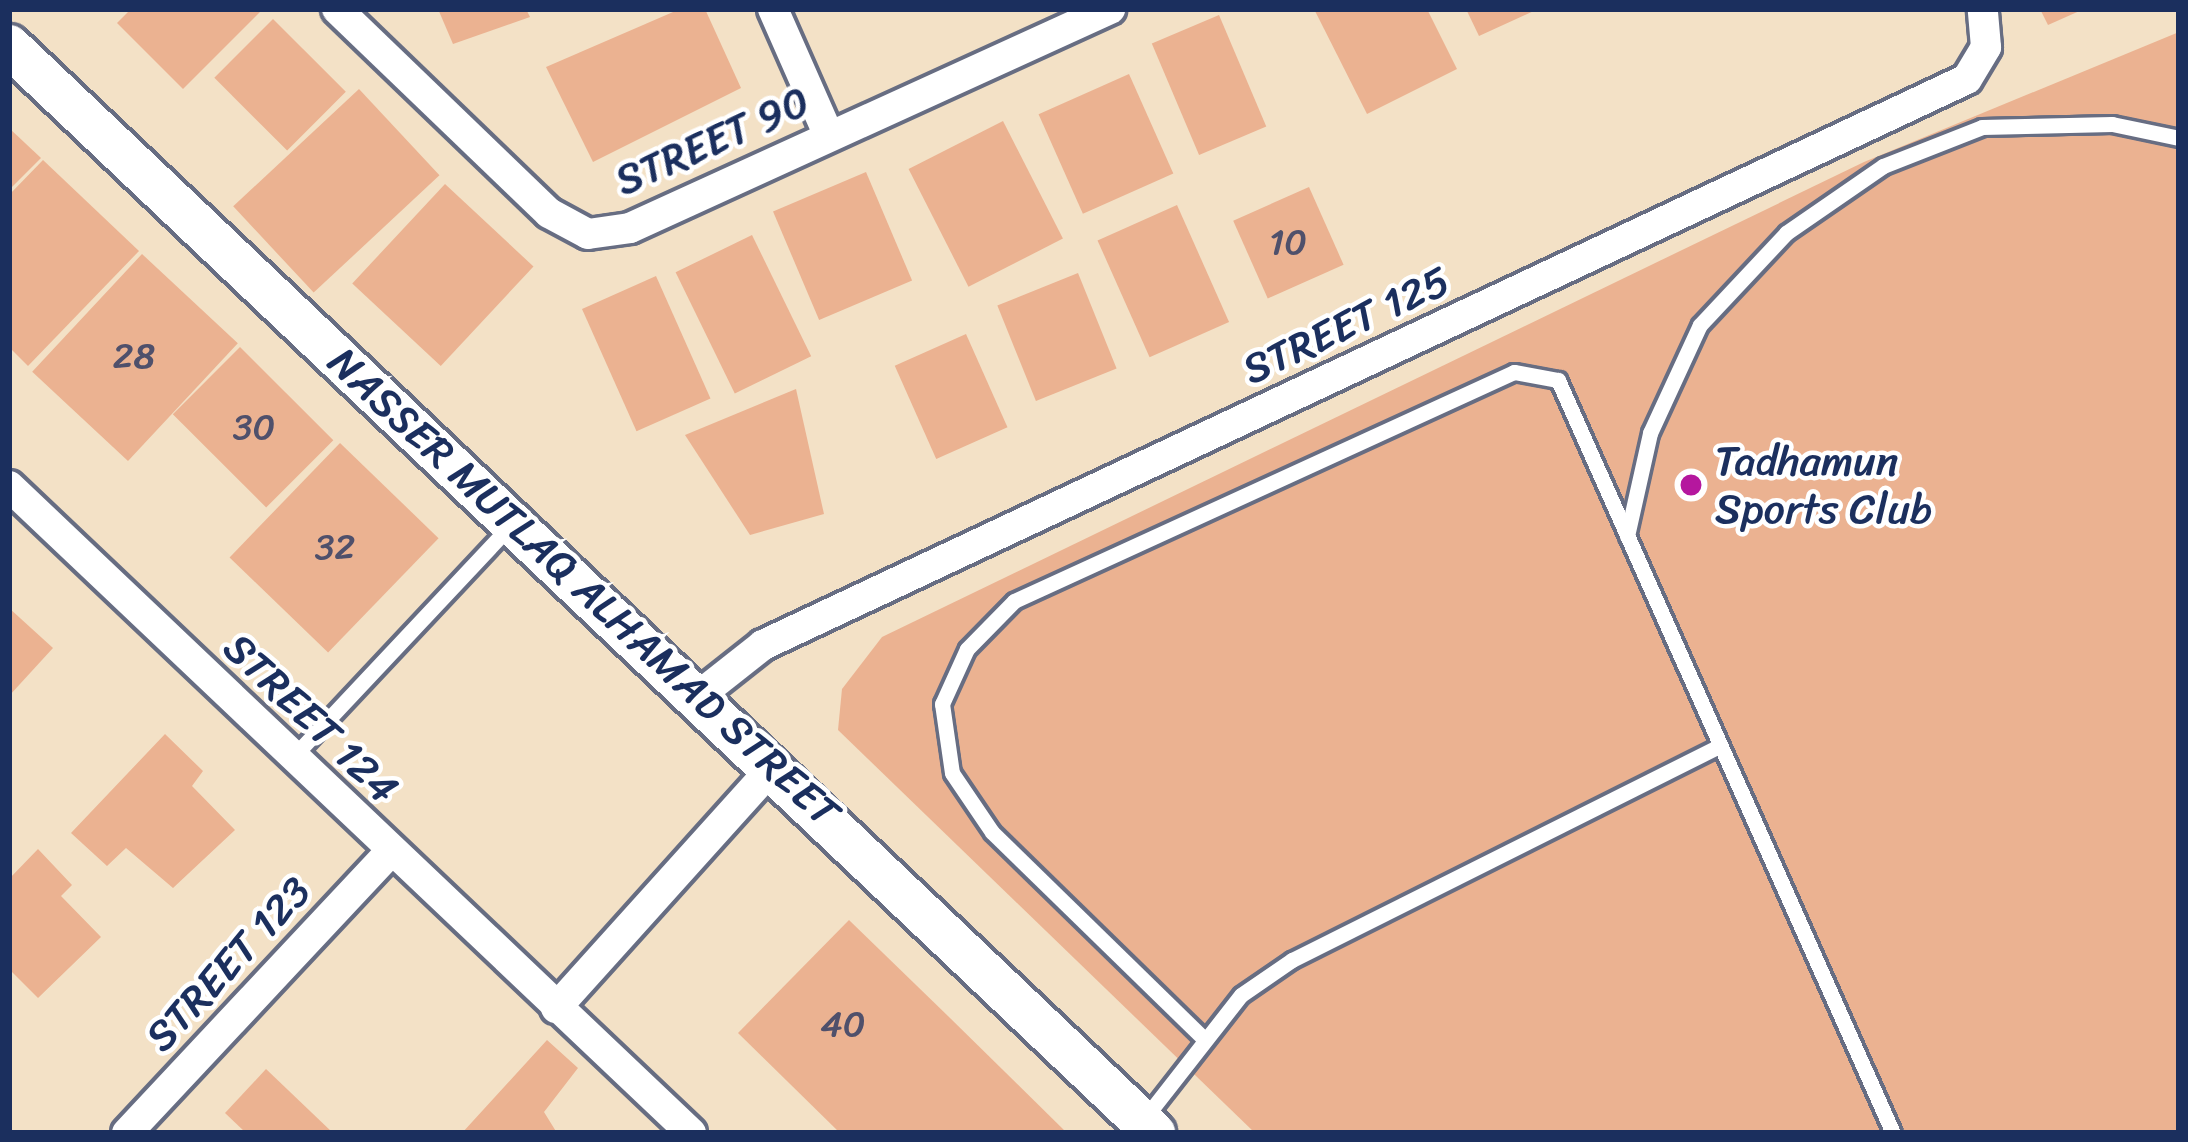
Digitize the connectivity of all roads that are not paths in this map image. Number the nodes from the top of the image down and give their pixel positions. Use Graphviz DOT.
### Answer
graph roads {
  1 [pos="337,9"];
  2 [pos="773,9"];
  3 [pos="1110,9"];
  4 [pos="1983,9"];
  5 [pos="9,46"];
  6 [pos="829,136"];
  7 [pos="2179,139"];
  8 [pos="9,486"];
  9 [pos="515,520"];
  10 [pos="1627,536"];
  11 [pos="701,694"];
  12 [pos="1720,746"];
  13 [pos="292,758"];
  14 [pos="774,766"];
  15 [pos="390,853"];
  16 [pos="556,1007"];
  17 [pos="1202,1037"];
  18 [pos="1148,1127"];
  19 [pos="128,1133"];
  20 [pos="692,1133"];
  21 [pos="1893,1133"];
  1 -- 6 [label="street, STREET 90"];
  2 -- 6 [label="street"];
  3 -- 6 [label="street, STREET 90"];
  4 -- 11 [label="street, STREET 125"];
  5 -- 9 [label="street, NASSER MUTLAQ ALHAMAD STREET"];
  7 -- 10 [label="lane"];
  8 -- 13 [label="street, STREET 124"];
  9 -- 11 [label="street, NASSER MUTLAQ ALHAMAD STREET"];
  9 -- 13 [label="lane"];
  10 -- 12 [label="lane"];
  10 -- 17 [label="lane"];
  11 -- 14 [label="street, NASSER MUTLAQ ALHAMAD STREET"];
  12 -- 17 [label="lane"];
  12 -- 21 [label="lane"];
  13 -- 15 [label="street, STREET 124"];
  14 -- 16 [label="street"];
  14 -- 18 [label="street, NASSER MUTLAQ ALHAMAD STREET"];
  15 -- 16 [label="street, STREET 124"];
  15 -- 19 [label="street, STREET 123"];
  16 -- 20 [label="street, STREET 124"];
  17 -- 18 [label="lane"];
}
